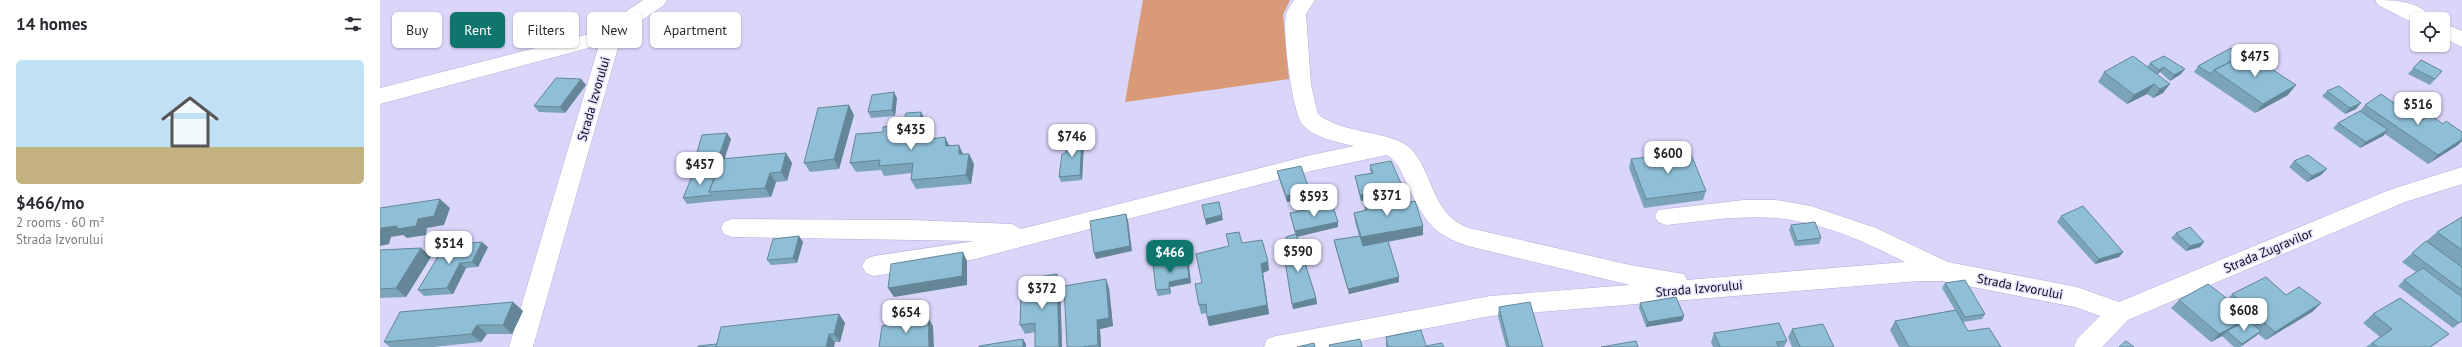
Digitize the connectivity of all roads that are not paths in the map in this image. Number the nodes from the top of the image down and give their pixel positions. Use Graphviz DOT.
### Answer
graph roads {
  1 [pos="657,0"];
  2 [pos="1306,0"];
  3 [pos="2385,0"];
  4 [pos="639,12"];
  5 [pos="2410,13"];
  6 [pos="2450,34"];
  7 [pos="2462,40"];
  8 [pos="587,42"];
  9 [pos="608,48"];
  10 [pos="380,96"];
  11 [pos="1390,148"];
  12 [pos="2462,175"];
  13 [pos="1666,216"];
  14 [pos="732,228"];
  15 [pos="1034,234"];
  16 [pos="874,266"];
  17 [pos="1942,271"];
  18 [pos="1714,287"];
  19 [pos="2119,313"];
  20 [pos="521,347"];
  21 [pos="1276,347"];
  22 [pos="2086,347"];
  1 -- 4 [label="street"];
  2 -- 11 [label="street"];
  3 -- 5 [label="street"];
  6 -- 7 [label="street"];
  8 -- 10 [label="street, Strada Izvorului"];
  9 -- 20 [label="street, Strada Izvorului"];
  11 -- 15 [label="street"];
  11 -- 18 [label="street"];
  12 -- 19 [label="street, Strada Zugravilor"];
  13 -- 17 [label="street"];
  14 -- 15 [label="street"];
  15 -- 16 [label="street"];
  17 -- 18 [label="street, Strada Izvorului"];
  17 -- 19 [label="street, Strada Izvorului"];
  18 -- 21 [label="street, Strada Izvorului"];
  19 -- 22 [label="street, Strada Zugravilor"];
}
